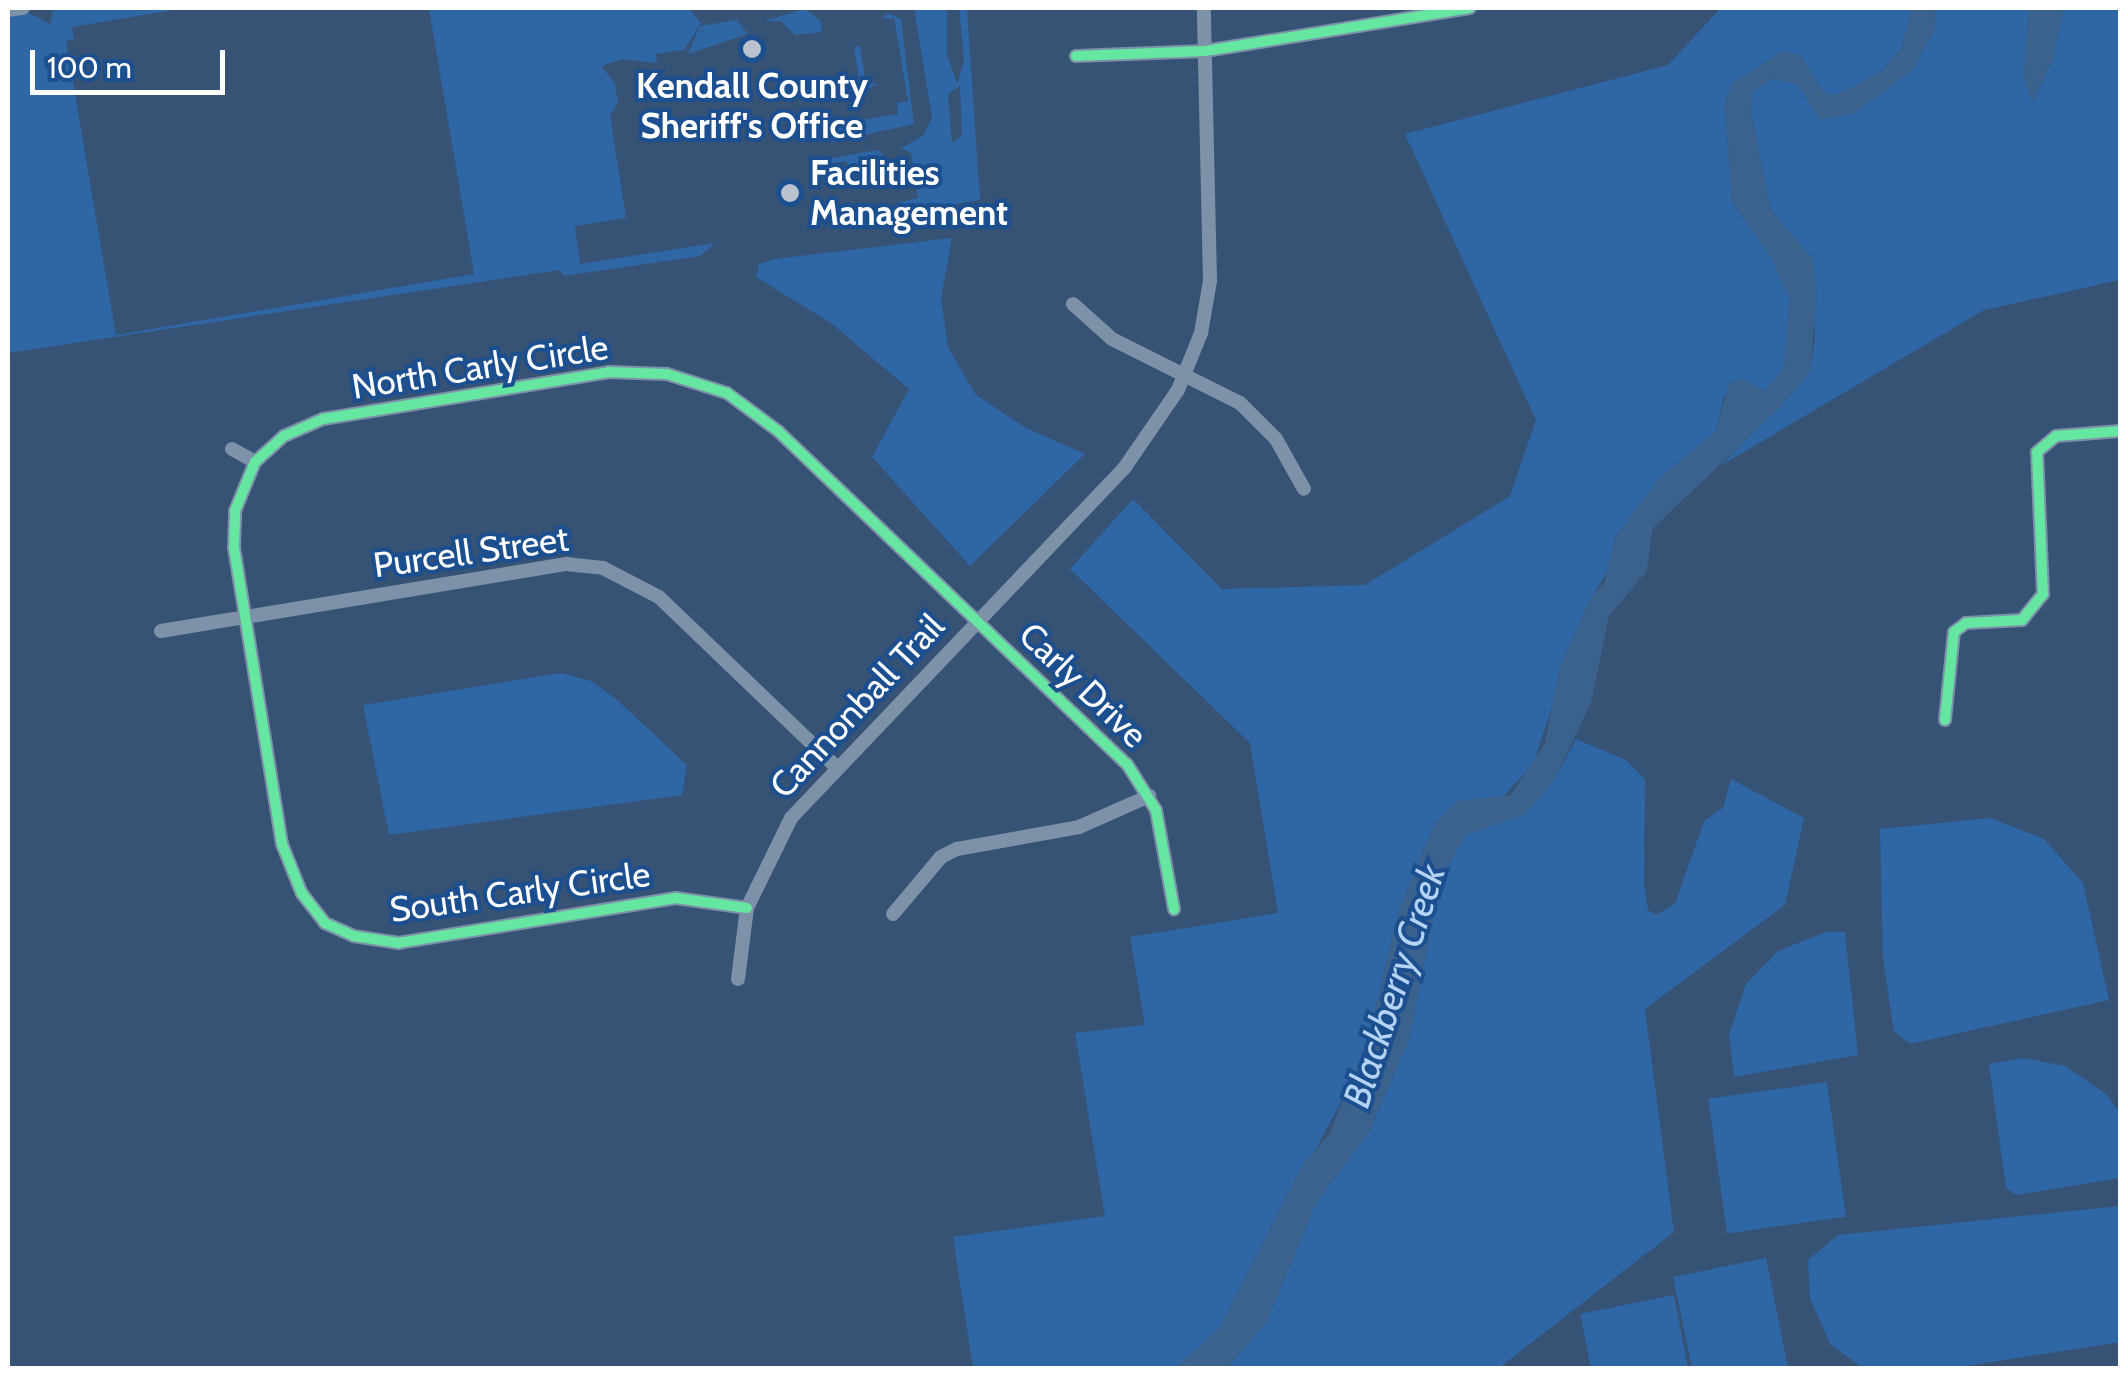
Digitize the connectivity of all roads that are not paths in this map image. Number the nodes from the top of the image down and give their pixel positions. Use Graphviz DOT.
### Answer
graph roads {
  1 [pos="22,8"];
  2 [pos="1204,8"];
  3 [pos="1470,8"];
  4 [pos="8,10"];
  5 [pos="1205,50"];
  6 [pos="1076,56"];
  7 [pos="1073,304"];
  8 [pos="1186,373"];
  9 [pos="2120,431"];
  10 [pos="232,449"];
  11 [pos="255,462"];
  12 [pos="1304,489"];
  13 [pos="244,617"];
  14 [pos="976,621"];
  15 [pos="161,631"];
  16 [pos="1945,720"];
  17 [pos="836,767"];
  18 [pos="1149,796"];
  19 [pos="747,908"];
  20 [pos="1174,909"];
  21 [pos="893,914"];
  22 [pos="738,979"];
  1 -- 4 [label="street"];
  2 -- 5 [label="street, Cannonball Trail"];
  3 -- 5 [label="street"];
  5 -- 6 [label="street"];
  5 -- 8 [label="street, Cannonball Trail"];
  7 -- 8 [label="street"];
  8 -- 12 [label="street"];
  8 -- 14 [label="street, Cannonball Trail"];
  9 -- 16 [label="street"];
  10 -- 11 [label="street"];
  11 -- 13 [label="street"];
  11 -- 14 [label="street, North Carly Circle"];
  13 -- 15 [label="street, Purcell Street"];
  13 -- 17 [label="street, Purcell Street"];
  13 -- 19 [label="street, South Carly Circle"];
  14 -- 17 [label="street, Cannonball Trail"];
  14 -- 18 [label="street, Carly Drive"];
  17 -- 19 [label="street, Cannonball Trail"];
  18 -- 20 [label="street, Carly Drive"];
  18 -- 21 [label="street"];
  19 -- 22 [label="street, Cannonball Trail"];
}
